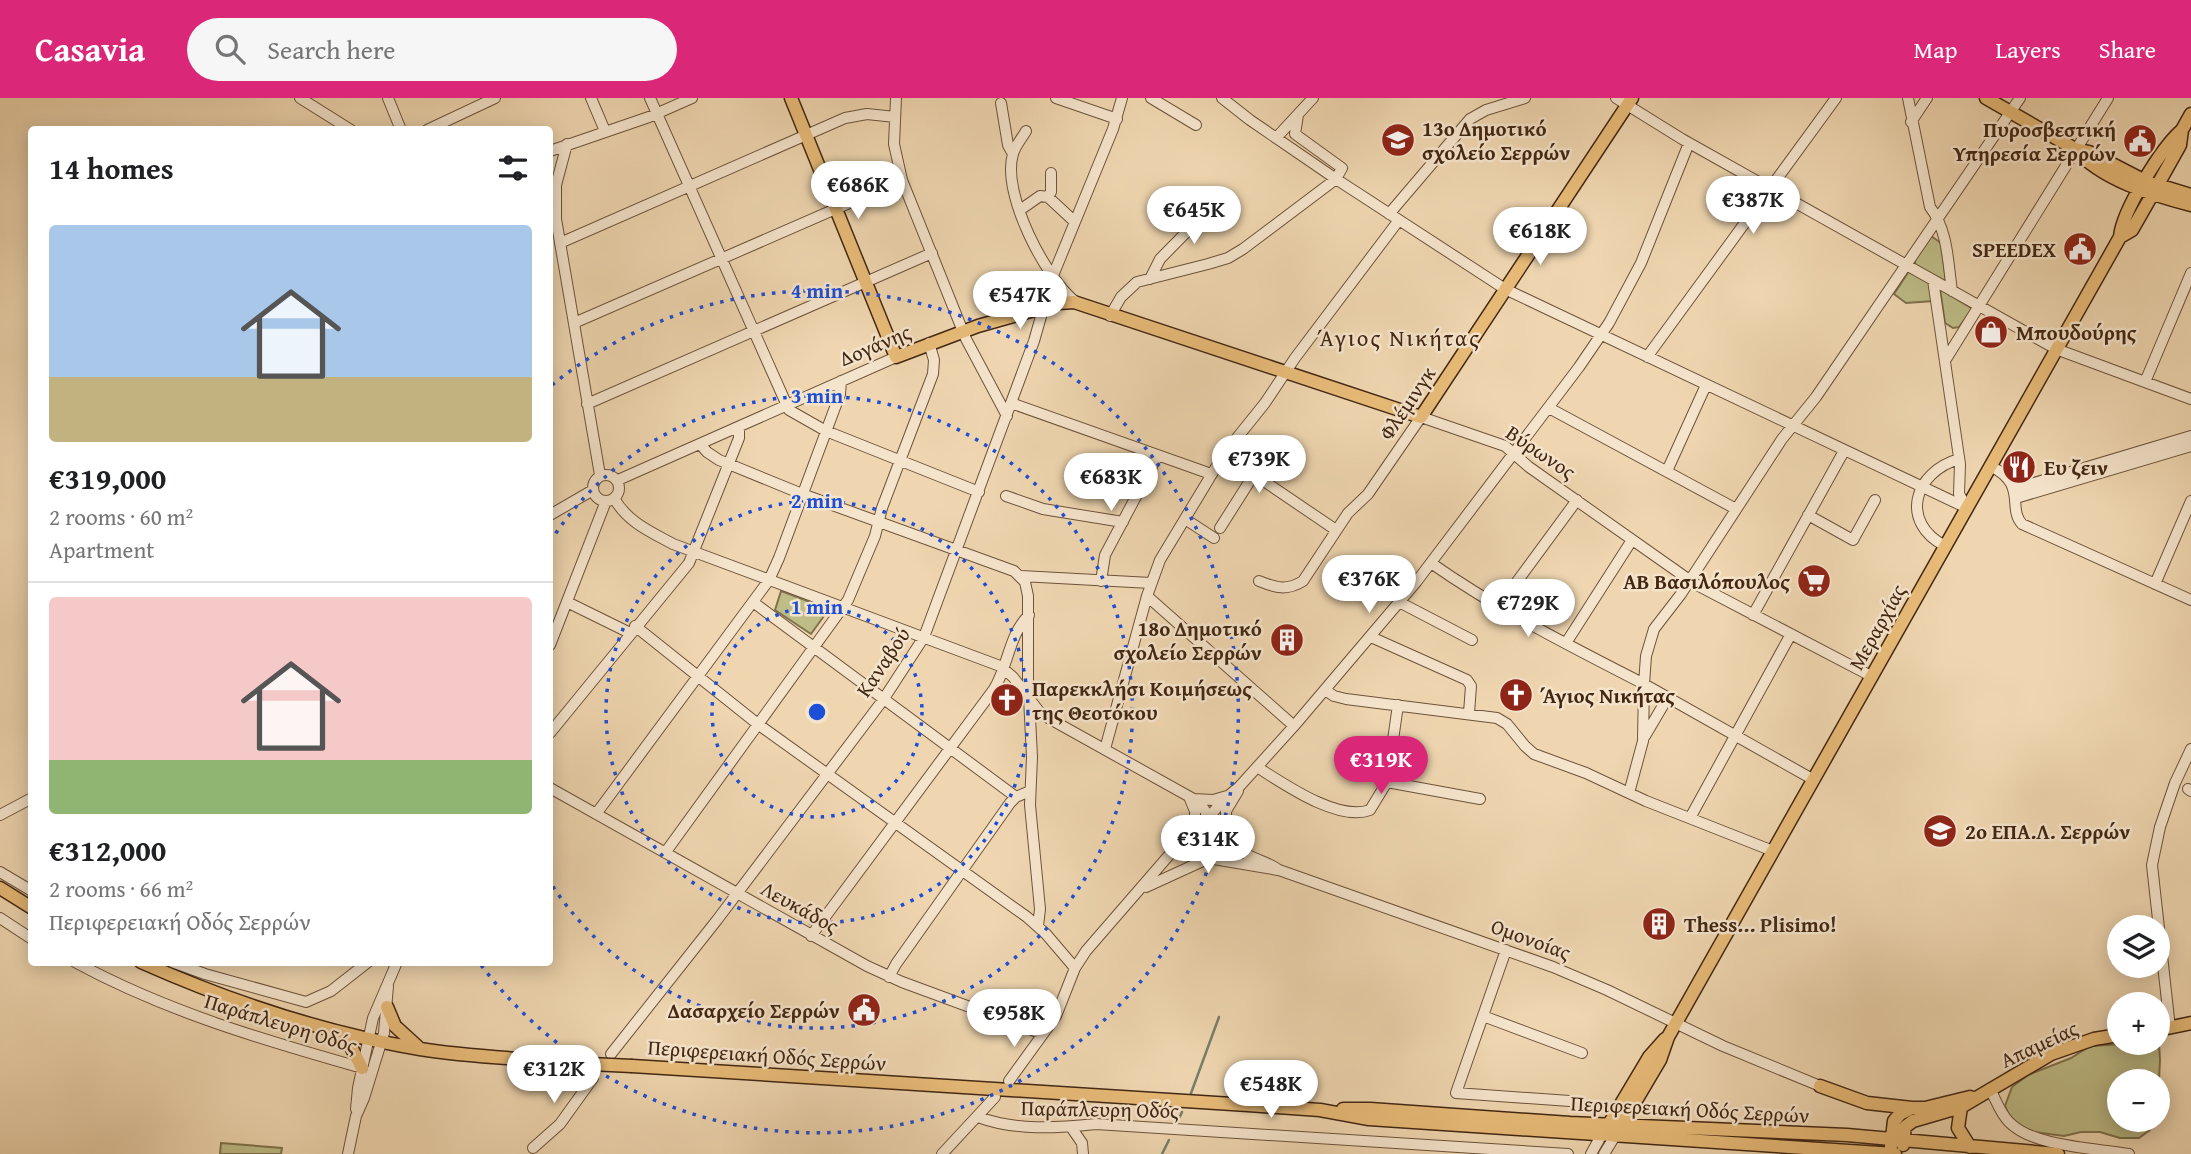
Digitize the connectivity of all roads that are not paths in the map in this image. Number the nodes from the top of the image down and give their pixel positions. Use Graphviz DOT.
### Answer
graph roads {
  1 [pos="300,98"];
  2 [pos="388,98"];
  3 [pos="495,98"];
  4 [pos="591,98"];
  5 [pos="650,98"];
  6 [pos="692,98"];
  7 [pos="791,98"];
  8 [pos="896,98"];
  9 [pos="1056,98"];
  10 [pos="1151,98"];
  11 [pos="1222,98"];
  12 [pos="1313,98"];
  13 [pos="1525,98"];
  14 [pos="1836,98"];
  15 [pos="1908,98"];
  16 [pos="1927,98"];
  17 [pos="1986,98"];
  18 [pos="2020,98"];
  19 [pos="2108,98"];
  20 [pos="1122,99"];
  21 [pos="1625,100"];
  22 [pos="312,102"];
  23 [pos="1496,102"];
  24 [pos="1001,103"];
  25 [pos="2010,112"];
  26 [pos="657,114"];
  27 [pos="2191,114"];
  28 [pos="1298,115"];
  29 [pos="895,117"];
  30 [pos="1117,119"];
  31 [pos="1911,122"];
  32 [pos="1196,125"];
  33 [pos="345,126"];
  34 [pos="399,126"];
  35 [pos="436,126"];
  36 [pos="605,131"];
  37 [pos="1026,131"];
  38 [pos="806,135"];
  39 [pos="1276,138"];
  40 [pos="1689,143"];
  41 [pos="567,144"];
  42 [pos="2075,149"];
  43 [pos="553,150"];
  44 [pos="1013,154"];
  45 [pos="1051,173"];
  46 [pos="1336,179"];
  47 [pos="902,180"];
  48 [pos="689,187"];
  49 [pos="1769,188"];
  50 [pos="2149,188"];
  51 [pos="553,189"];
  52 [pos="2191,195"];
  53 [pos="1048,197"];
  54 [pos="553,199"];
  55 [pos="1216,202"];
  56 [pos="2191,205"];
  57 [pos="835,209"];
  58 [pos="1020,210"];
  59 [pos="1389,214"];
  60 [pos="1938,218"];
  61 [pos="1399,220"];
  62 [pos="1075,222"];
  63 [pos="560,243"];
  64 [pos="932,253"];
  65 [pos="720,259"];
  66 [pos="1905,264"];
  67 [pos="2191,272"];
  68 [pos="1052,278"];
  69 [pos="1150,279"];
  70 [pos="1933,280"];
  71 [pos="866,283"];
  72 [pos="1505,289"];
  73 [pos="1952,291"];
  74 [pos="1077,303"];
  75 [pos="1978,306"];
  76 [pos="1043,308"];
  77 [pos="1110,316"];
  78 [pos="574,323"];
  79 [pos="962,331"];
  80 [pos="753,332"];
  81 [pos="1600,336"];
  82 [pos="929,344"];
  83 [pos="2056,349"];
  84 [pos="896,357"];
  85 [pos="1647,357"];
  86 [pos="1946,359"];
  87 [pos="1286,372"];
  88 [pos="841,381"];
  89 [pos="2146,382"];
  90 [pos="1706,385"];
  91 [pos="2191,399"];
  92 [pos="1011,403"];
  93 [pos="587,404"];
  94 [pos="786,405"];
  95 [pos="1549,408"];
  96 [pos="1006,416"];
  97 [pos="1421,417"];
  98 [pos="739,426"];
  99 [pos="1793,426"];
  100 [pos="826,431"];
  101 [pos="2191,436"];
  102 [pos="700,444"];
  103 [pos="1272,446"];
  104 [pos="2191,446"];
  105 [pos="1226,451"];
  106 [pos="1844,451"];
  107 [pos="1514,454"];
  108 [pos="1158,455"];
  109 [pos="1959,459"];
  110 [pos="900,462"];
  111 [pos="729,464"];
  112 [pos="1990,466"];
  113 [pos="1667,471"];
  114 [pos="1211,474"];
  115 [pos="600,475"];
  116 [pos="1254,475"];
  117 [pos="618,481"];
  118 [pos="1920,487"];
  119 [pos="593,490"];
  120 [pos="979,492"];
  121 [pos="802,494"];
  122 [pos="2015,494"];
  123 [pos="1006,496"];
  124 [pos="610,500"];
  125 [pos="1577,500"];
  126 [pos="1875,500"];
  127 [pos="2191,501"];
  128 [pos="1967,508"];
  129 [pos="1736,509"];
  130 [pos="553,512"];
  131 [pos="1808,515"];
  132 [pos="1185,519"];
  133 [pos="878,522"];
  134 [pos="1123,522"];
  135 [pos="1336,530"];
  136 [pos="1632,540"];
  137 [pos="1945,547"];
  138 [pos="957,551"];
  139 [pos="694,553"];
  140 [pos="1431,563"];
  141 [pos="1021,576"];
  142 [pos="769,580"];
  143 [pos="1101,580"];
  144 [pos="1259,581"];
  145 [pos="1689,581"];
  146 [pos="1151,583"];
  147 [pos="1516,583"];
  148 [pos="2155,584"];
  149 [pos="1147,596"];
  150 [pos="2191,600"];
  151 [pos="567,602"];
  152 [pos="753,602"];
  153 [pos="1399,603"];
  154 [pos="845,607"];
  155 [pos="1028,615"];
  156 [pos="1753,615"];
  157 [pos="633,630"];
  158 [pos="1791,634"];
  159 [pos="553,637"];
  160 [pos="924,637"];
  161 [pos="1371,637"];
  162 [pos="1472,640"];
  163 [pos="1566,643"];
  164 [pos="814,649"];
  165 [pos="1005,669"];
  166 [pos="1871,676"];
  167 [pos="697,677"];
  168 [pos="1644,684"];
  169 [pos="1325,690"];
  170 [pos="1668,697"];
  171 [pos="883,700"];
  172 [pos="1029,701"];
  173 [pos="1398,705"];
  174 [pos="1469,713"];
  175 [pos="759,725"];
  176 [pos="1294,726"];
  177 [pos="553,729"];
  178 [pos="1735,736"];
  179 [pos="1643,741"];
  180 [pos="949,749"];
  181 [pos="1105,749"];
  182 [pos="2191,749"];
  183 [pos="1257,767"];
  184 [pos="826,773"];
  185 [pos="1814,780"];
  186 [pos="1387,782"];
  187 [pos="1240,788"];
  188 [pos="553,790"];
  189 [pos="1030,791"];
  190 [pos="1629,793"];
  191 [pos="1227,796"];
  192 [pos="1016,797"];
  193 [pos="1189,799"];
  194 [pos="1480,799"];
  195 [pos="28,801"];
  196 [pos="596,814"];
  197 [pos="0,815"];
  198 [pos="1690,818"];
  199 [pos="1207,819"];
  200 [pos="895,823"];
  201 [pos="1193,827"];
  202 [pos="1228,834"];
  203 [pos="1773,851"];
  204 [pos="664,853"];
  205 [pos="1209,859"];
  206 [pos="962,870"];
  207 [pos="1279,870"];
  208 [pos="0,872"];
  209 [pos="0,888"];
  210 [pos="1142,888"];
  211 [pos="28,889"];
  212 [pos="736,894"];
  213 [pos="28,906"];
  214 [pos="0,918"];
  215 [pos="1038,926"];
  216 [pos="28,936"];
  217 [pos="811,936"];
  218 [pos="1506,950"];
  219 [pos="84,966"];
  220 [pos="151,966"];
  221 [pos="183,966"];
  222 [pos="363,966"];
  223 [pos="396,966"];
  224 [pos="1075,968"];
  225 [pos="889,977"];
  226 [pos="388,986"];
  227 [pos="2161,992"];
  228 [pos="387,1007"];
  229 [pos="1483,1016"];
  230 [pos="1675,1023"];
  231 [pos="2191,1023"];
  232 [pos="2170,1028"];
  233 [pos="335,1031"];
  234 [pos="1043,1034"];
  235 [pos="1668,1037"];
  236 [pos="2107,1038"];
  237 [pos="368,1039"];
  238 [pos="382,1041"];
  239 [pos="421,1049"];
  240 [pos="1582,1053"];
  241 [pos="611,1054"];
  242 [pos="362,1068"];
  243 [pos="593,1078"];
  244 [pos="1009,1081"];
  245 [pos="1820,1086"];
  246 [pos="1990,1089"];
  247 [pos="1978,1096"];
  248 [pos="995,1097"];
  249 [pos="1639,1097"];
  250 [pos="1570,1101"];
  251 [pos="1961,1107"];
  252 [pos="1912,1108"];
  253 [pos="356,1116"];
  254 [pos="978,1116"];
  255 [pos="1071,1127"];
  256 [pos="1658,1127"];
  257 [pos="1612,1130"];
  258 [pos="1897,1140"];
  259 [pos="1970,1147"];
  260 [pos="533,1148"];
  261 [pos="1589,1153"];
  262 [pos="348,1154"];
  263 [pos="942,1154"];
  264 [pos="1083,1154"];
  265 [pos="1559,1154"];
  266 [pos="1568,1154"];
  267 [pos="1604,1154"];
  268 [pos="1892,1154"];
  269 [pos="1902,1154"];
  270 [pos="2058,1154"];
  271 [pos="2129,1154"];
  1 -- 22 [label="street"];
  2 -- 34 [label="street"];
  3 -- 35 [label="street"];
  4 -- 36 [label="street"];
  5 -- 26 [label="street"];
  6 -- 26 [label="street"];
  7 -- 38 [label="main road"];
  8 -- 29 [label="street"];
  9 -- 30 [label="street"];
  10 -- 32 [label="street"];
  11 -- 39 [label="street"];
  12 -- 28 [label="street"];
  13 -- 23 [label="street"];
  14 -- 49 [label="street"];
  15 -- 31 [label="street"];
  16 -- 31 [label="street"];
  17 -- 25 [label="main road"];
  18 -- 25 [label="street"];
  19 -- 42 [label="street"];
  20 -- 30 [label="street, Καναβού"];
  21 -- 40 [label="street"];
  21 -- 72 [label="main road, Φλέμινγκ"];
  22 -- 33 [label="street"];
  23 -- 59 [label="street"];
  24 -- 44 [label="street"];
  25 -- 42 [label="main road"];
  25 -- 60 [label="street"];
  26 -- 36 [label="street"];
  26 -- 48 [label="street"];
  27 -- 50 [label="main road, Μεραρχίας"];
  28 -- 39 [label="street"];
  28 -- 46 [label="street"];
  29 -- 38 [label="street"];
  29 -- 47 [label="street"];
  30 -- 62 [label="street, Καναβού"];
  31 -- 60 [label="street"];
  36 -- 41 [label="street"];
  37 -- 44 [label="street"];
  38 -- 48 [label="street"];
  38 -- 57 [label="main road"];
  39 -- 46 [label="street"];
  40 -- 49 [label="street"];
  40 -- 81 [label="street"];
  41 -- 43 [label="street"];
  41 -- 51 [label="street"];
  42 -- 50 [label="main road"];
  42 -- 75 [label="street"];
  44 -- 58 [label="street"];
  45 -- 53 [label="street"];
  46 -- 59 [label="street"];
  46 -- 69 [label="street"];
  47 -- 57 [label="street"];
  47 -- 64 [label="street"];
  48 -- 63 [label="street"];
  48 -- 65 [label="street"];
  49 -- 66 [label="street"];
  49 -- 85 [label="street"];
  50 -- 52 [label="main road"];
  50 -- 56 [label="main road"];
  50 -- 83 [label="main road, Μεραρχίας"];
  53 -- 58 [label="street"];
  53 -- 62 [label="street"];
  54 -- 63 [label="street"];
  55 -- 69 [label="street"];
  57 -- 65 [label="street"];
  57 -- 71 [label="main road"];
  58 -- 68 [label="street"];
  59 -- 61 [label="street"];
  60 -- 66 [label="street"];
  60 -- 73 [label="street"];
  61 -- 72 [label="street"];
  61 -- 87 [label="street"];
  62 -- 68 [label="street, Καναβού"];
  63 -- 78 [label="street"];
  64 -- 71 [label="street"];
  64 -- 79 [label="street"];
  65 -- 78 [label="street"];
  65 -- 80 [label="street"];
  66 -- 70 [label="street"];
  66 -- 99 [label="street"];
  67 -- 89 [label="street"];
  68 -- 74 [label="street"];
  68 -- 76 [label="street, Καναβού"];
  69 -- 77 [label="street"];
  70 -- 73 [label="street"];
  70 -- 86 [label="street"];
  71 -- 80 [label="street"];
  71 -- 84 [label="main road"];
  72 -- 81 [label="street"];
  72 -- 97 [label="main road, Φλέμινγκ"];
  73 -- 75 [label="street"];
  74 -- 76 [label="main road, Δογάνης"];
  74 -- 77 [label="main road, Βύρωνος"];
  75 -- 83 [label="street"];
  75 -- 86 [label="street"];
  76 -- 79 [label="main road, Δογάνης"];
  76 -- 92 [label="street, Καναβού"];
  77 -- 87 [label="main road, Βύρωνος"];
  78 -- 93 [label="street"];
  79 -- 82 [label="main road, Δογάνης"];
  79 -- 96 [label="street"];
  80 -- 93 [label="street"];
  80 -- 94 [label="street"];
  81 -- 85 [label="street"];
  81 -- 95 [label="street"];
  82 -- 84 [label="main road, Δογάνης"];
  82 -- 110 [label="street"];
  83 -- 89 [label="street"];
  83 -- 112 [label="main road, Μεραρχίας"];
  84 -- 88 [label="street, Δογάνης"];
  85 -- 90 [label="street"];
  86 -- 109 [label="street"];
  87 -- 97 [label="main road, Βύρωνος"];
  87 -- 105 [label="street"];
  88 -- 94 [label="street, Δογάνης"];
  88 -- 100 [label="street"];
  89 -- 91 [label="street"];
  90 -- 99 [label="street"];
  90 -- 113 [label="street"];
  92 -- 96 [label="street, Καναβού"];
  92 -- 108 [label="street"];
  93 -- 115 [label="street"];
  94 -- 98 [label="street, Δογάνης"];
  94 -- 100 [label="street"];
  95 -- 107 [label="street"];
  95 -- 113 [label="street"];
  96 -- 120 [label="street, Καναβού"];
  97 -- 107 [label="street, Βύρωνος"];
  97 -- 135 [label="street, Φλέμινγκ"];
  98 -- 102 [label="street, Δογάνης"];
  98 -- 111 [label="street"];
  99 -- 106 [label="street"];
  99 -- 129 [label="street"];
  100 -- 110 [label="street"];
  100 -- 121 [label="street"];
  101 -- 122 [label="street"];
  102 -- 111 [label="street"];
  102 -- 117 [label="street, Δογάνης"];
  103 -- 116 [label="street"];
  104 -- 122 [label="street"];
  105 -- 114 [label="street"];
  105 -- 116 [label="street"];
  106 -- 118 [label="street"];
  106 -- 131 [label="street"];
  107 -- 125 [label="street, Βύρωνος"];
  107 -- 140 [label="street"];
  108 -- 114 [label="street"];
  108 -- 134 [label="street"];
  109 -- 118 [label="street"];
  109 -- 128 [label="street"];
  110 -- 120 [label="street"];
  110 -- 133 [label="street"];
  111 -- 121 [label="street"];
  111 -- 139 [label="street"];
  112 -- 122 [label="street"];
  112 -- 128 [label="main road, Μεραρχίας"];
  113 -- 129 [label="street"];
  114 -- 132 [label="street"];
  115 -- 117 [label="street"];
  115 -- 119 [label="street"];
  116 -- 132 [label="street"];
  116 -- 135 [label="street"];
  117 -- 124 [label="street"];
  118 -- 128 [label="street"];
  118 -- 137 [label="street"];
  119 -- 124 [label="street"];
  119 -- 130 [label="street"];
  120 -- 138 [label="street, Καναβού"];
  121 -- 133 [label="street"];
  121 -- 142 [label="street"];
  122 -- 148 [label="street"];
  123 -- 134 [label="street"];
  124 -- 139 [label="street"];
  124 -- 151 [label="street"];
  125 -- 136 [label="street, Βύρωνος"];
  125 -- 147 [label="street"];
  126 -- 131 [label="street"];
  127 -- 148 [label="street"];
  128 -- 137 [label="main road, Μεραρχίας"];
  129 -- 145 [label="street"];
  131 -- 156 [label="street"];
  132 -- 146 [label="street"];
  133 -- 138 [label="street"];
  133 -- 154 [label="street"];
  134 -- 143 [label="street"];
  135 -- 144 [label="street, Φλέμινγκ"];
  136 -- 145 [label="street, Βύρωνος"];
  136 -- 163 [label="street"];
  137 -- 166 [label="main road, Μεραρχίας"];
  138 -- 141 [label="street"];
  138 -- 160 [label="street, Καναβού"];
  139 -- 142 [label="street"];
  139 -- 157 [label="street"];
  140 -- 153 [label="street"];
  140 -- 163 [label="street"];
  141 -- 143 [label="street"];
  141 -- 155 [label="street"];
  142 -- 152 [label="street"];
  142 -- 154 [label="street"];
  143 -- 146 [label="street"];
  145 -- 156 [label="street, Βύρωνος"];
  145 -- 168 [label="street"];
  146 -- 149 [label="street"];
  148 -- 150 [label="street"];
  149 -- 176 [label="street"];
  149 -- 181 [label="street"];
  151 -- 157 [label="street"];
  151 -- 159 [label="street"];
  152 -- 164 [label="street"];
  152 -- 167 [label="street"];
  153 -- 161 [label="street"];
  153 -- 162 [label="street"];
  154 -- 160 [label="street"];
  154 -- 164 [label="street"];
  155 -- 165 [label="street"];
  155 -- 172 [label="street"];
  156 -- 158 [label="street, Βύρωνος"];
  157 -- 167 [label="street"];
  157 -- 177 [label="street"];
  158 -- 166 [label="street, Βύρωνος"];
  158 -- 178 [label="street"];
  160 -- 165 [label="street"];
  160 -- 171 [label="street, Καναβού"];
  161 -- 169 [label="street"];
  161 -- 174 [label="street"];
  163 -- 168 [label="street"];
  164 -- 171 [label="street"];
  164 -- 175 [label="street"];
  165 -- 172 [label="street"];
  165 -- 180 [label="street"];
  166 -- 185 [label="main road, Μεραρχίας"];
  167 -- 175 [label="street"];
  167 -- 196 [label="street"];
  168 -- 170 [label="street"];
  168 -- 179 [label="street"];
  169 -- 173 [label="street"];
  169 -- 176 [label="street"];
  170 -- 178 [label="street"];
  170 -- 179 [label="street"];
  171 -- 180 [label="street"];
  171 -- 184 [label="street, Καναβού"];
  172 -- 181 [label="street"];
  172 -- 189 [label="street"];
  173 -- 174 [label="street"];
  173 -- 186 [label="street"];
  174 -- 190 [label="street"];
  175 -- 184 [label="street"];
  175 -- 204 [label="street"];
  176 -- 183 [label="street"];
  178 -- 185 [label="street"];
  178 -- 198 [label="street"];
  179 -- 190 [label="street"];
  180 -- 192 [label="street"];
  180 -- 200 [label="street"];
  181 -- 193 [label="street"];
  182 -- 227 [label="street"];
  183 -- 186 [label="street"];
  183 -- 187 [label="street"];
  184 -- 200 [label="street"];
  184 -- 212 [label="street, Καναβού"];
  185 -- 203 [label="main road, Μεραρχίας"];
  186 -- 194 [label="street"];
  187 -- 191 [label="street"];
  187 -- 202 [label="street"];
  188 -- 196 [label="street, Λευκάδος"];
  189 -- 192 [label="street"];
  189 -- 215 [label="street"];
  190 -- 198 [label="street"];
  191 -- 193 [label="street"];
  191 -- 199 [label="street"];
  192 -- 206 [label="street"];
  193 -- 199 [label="street"];
  193 -- 201 [label="street"];
  195 -- 197 [label="street"];
  196 -- 204 [label="street, Λευκάδος"];
  198 -- 203 [label="street"];
  199 -- 201 [label="street"];
  199 -- 202 [label="street"];
  200 -- 206 [label="street"];
  200 -- 217 [label="street"];
  201 -- 205 [label="street"];
  201 -- 210 [label="street"];
  202 -- 205 [label="street"];
  202 -- 207 [label="street, Ομονοίας"];
  203 -- 230 [label="main road, Μεραρχίας"];
  204 -- 212 [label="street, Λευκάδος"];
  205 -- 207 [label="street"];
  205 -- 210 [label="street"];
  206 -- 215 [label="street"];
  206 -- 225 [label="street"];
  207 -- 218 [label="street, Ομονοίας"];
  208 -- 211 [label="street"];
  209 -- 213 [label="main road"];
  210 -- 224 [label="street"];
  212 -- 217 [label="street, Λευκάδος"];
  212 -- 241 [label="street, Καναβού"];
  214 -- 216 [label="street"];
  215 -- 224 [label="street"];
  217 -- 225 [label="street, Λευκάδος"];
  218 -- 229 [label="street"];
  218 -- 230 [label="street, Ομονοίας"];
  219 -- 242 [label="street, Παράπλευρη Οδός"];
  220 -- 233 [label="main road, Περιφερειακή Οδός Σερρών"];
  221 -- 222 [label="street"];
  223 -- 226 [label="street"];
  224 -- 234 [label="street"];
  225 -- 234 [label="street, Λευκάδος"];
  226 -- 228 [label="street"];
  226 -- 237 [label="street"];
  228 -- 238 [label="street"];
  228 -- 239 [label="main road"];
  229 -- 240 [label="street"];
  229 -- 250 [label="street"];
  230 -- 235 [label="main road, Μεραρχίας"];
  230 -- 245 [label="street, Ομονοίας"];
  231 -- 232 [label="main road"];
  233 -- 237 [label="main road, Περιφερειακή Οδός Σερρών"];
  233 -- 242 [label="main road"];
  234 -- 244 [label="street"];
  235 -- 249 [label="main road, Μεραρχίας"];
  235 -- 257 [label="main road, Μεραρχίας"];
  236 -- 246 [label="main road, Απαμείας"];
  237 -- 238 [label="main road, Περιφερειακή Οδός Σερρών"];
  237 -- 242 [label="street"];
  238 -- 239 [label="main road, Περιφερειακή Οδός Σερρών"];
  238 -- 253 [label="street"];
  239 -- 257 [label="main road, Περιφερειακή Οδός Σερρών, bridge"];
  242 -- 253 [label="street"];
  243 -- 260 [label="street"];
  245 -- 252 [label="main road"];
  246 -- 247 [label="main road, Απαμείας"];
  246 -- 271 [label="street"];
  247 -- 251 [label="main road"];
  247 -- 252 [label="main road"];
  248 -- 254 [label="street"];
  249 -- 256 [label="main road"];
  249 -- 257 [label="main road, Μεραρχίας"];
  251 -- 258 [label="main road"];
  251 -- 259 [label="main road"];
  252 -- 258 [label="main road"];
  253 -- 262 [label="street"];
  254 -- 255 [label="street, Παράπλευρη Οδός"];
  254 -- 263 [label="street"];
  255 -- 264 [label="street"];
  255 -- 265 [label="street, Παράπλευρη Οδός"];
  256 -- 257 [label="main road, Περιφερειακή Οδός Σερρών"];
  256 -- 258 [label="main road, Περιφερειακή Οδός Σερρών"];
  257 -- 261 [label="street, Μεραρχίας"];
  257 -- 267 [label="street, Μεραρχίας"];
  257 -- 268 [label="main road, Περιφερειακή Οδός Σερρών"];
  258 -- 259 [label="main road, Περιφερειακή Οδός Σερρών"];
  258 -- 268 [label="main road"];
  258 -- 269 [label="main road"];
  259 -- 270 [label="main road, Περιφερειακή Οδός Σερρών"];
  265 -- 266 [label="street, Παράπλευρη Οδός"];
}
